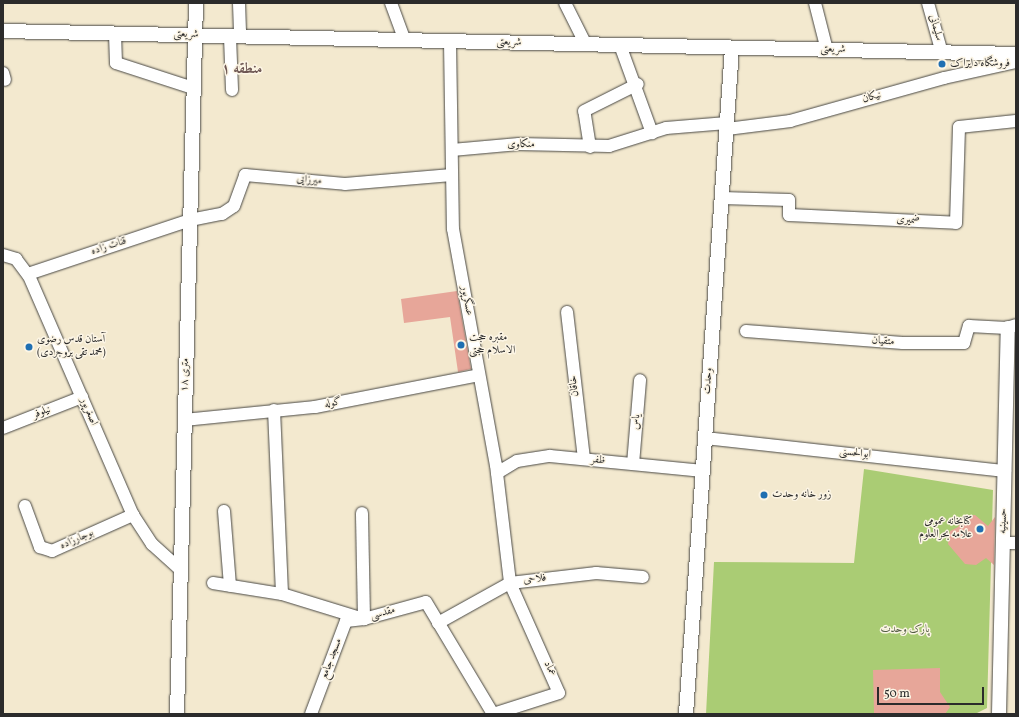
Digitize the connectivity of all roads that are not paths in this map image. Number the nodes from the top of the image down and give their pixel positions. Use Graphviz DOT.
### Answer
graph roads {
  1 [pos="196,3"];
  2 [pos="239,3"];
  3 [pos="391,3"];
  4 [pos="565,3"];
  5 [pos="815,3"];
  6 [pos="928,3"];
  7 [pos="3,31"];
  8 [pos="115,34"];
  9 [pos="195,36"];
  10 [pos="235,37"];
  11 [pos="405,41"];
  12 [pos="450,42"];
  13 [pos="586,45"];
  14 [pos="620,45"];
  15 [pos="732,48"];
  16 [pos="827,50"];
  17 [pos="942,53"];
  18 [pos="1016,54"];
  19 [pos="1016,62"];
  20 [pos="638,84"];
  21 [pos="194,88"];
  22 [pos="232,90"];
  23 [pos="1016,121"];
  24 [pos="727,126"];
  25 [pos="652,133"];
  26 [pos="590,147"];
  27 [pos="452,150"];
  28 [pos="452,176"];
  29 [pos="722,198"];
  30 [pos="190,220"];
  31 [pos="3,255"];
  32 [pos="28,274"];
  33 [pos="567,312"];
  34 [pos="1012,326"];
  35 [pos="746,331"];
  36 [pos="479,375"];
  37 [pos="640,380"];
  38 [pos="82,397"];
  39 [pos="274,410"];
  40 [pos="184,420"];
  41 [pos="3,428"];
  42 [pos="705,438"];
  43 [pos="584,459"];
  44 [pos="633,464"];
  45 [pos="703,471"];
  46 [pos="1005,471"];
  47 [pos="496,473"];
  48 [pos="25,506"];
  49 [pos="224,511"];
  50 [pos="362,513"];
  51 [pos="133,515"];
  52 [pos="1010,543"];
  53 [pos="180,569"];
  54 [pos="643,577"];
  55 [pos="213,583"];
  56 [pos="510,583"];
  57 [pos="230,586"];
  58 [pos="282,594"];
  59 [pos="364,619"];
  60 [pos="438,623"];
  61 [pos="177,714"];
  62 [pos="311,714"];
  63 [pos="493,714"];
  64 [pos="686,714"];
  65 [pos="999,714"];
  1 -- 9 [label="street, ۱۸ متری"];
  2 -- 10 [label="street"];
  3 -- 11 [label="street"];
  4 -- 13 [label="street"];
  5 -- 16 [label="street"];
  6 -- 17 [label="street, سلیمانی"];
  7 -- 8 [label="street, شریعتی"];
  8 -- 9 [label="street, شریعتی"];
  8 -- 21 [label="street"];
  9 -- 10 [label="street, شریعتی"];
  9 -- 21 [label="street, ۱۸ متری"];
  10 -- 11 [label="street, شریعتی"];
  10 -- 22 [label="street"];
  11 -- 12 [label="street, شریعتی"];
  12 -- 13 [label="street, شریعتی"];
  12 -- 27 [label="street, عسگرپور"];
  13 -- 14 [label="street, شریعتی"];
  14 -- 15 [label="street, شریعتی"];
  14 -- 20 [label="street"];
  15 -- 16 [label="street, شریعتی"];
  15 -- 24 [label="street, وحدت"];
  16 -- 17 [label="street, شریعتی"];
  17 -- 18 [label="street, شریعتی"];
  19 -- 24 [label="street, نیکان"];
  20 -- 25 [label="street"];
  20 -- 26 [label="street"];
  21 -- 30 [label="street, ۱۸ متری"];
  23 -- 29 [label="street, ضمیری"];
  24 -- 25 [label="street, منکاوی"];
  24 -- 29 [label="street, وحدت"];
  25 -- 26 [label="street, منکاوی"];
  26 -- 27 [label="street, منکاوی"];
  27 -- 28 [label="street, عسگرپور"];
  28 -- 30 [label="street, میرزایی"];
  28 -- 36 [label="street, عسگرپور"];
  29 -- 42 [label="street, وحدت"];
  30 -- 32 [label="street, قنات زاده"];
  30 -- 40 [label="street, ۱۸ متری"];
  31 -- 32 [label="street, اصغرپور"];
  32 -- 38 [label="street, اصغرپور"];
  33 -- 43 [label="street, خاقان"];
  34 -- 35 [label="street, متقیان"];
  34 -- 46 [label="street, حسینیه"];
  36 -- 39 [label="street, گوله"];
  36 -- 47 [label="street, عسگرپور"];
  37 -- 44 [label="street, یاس"];
  38 -- 41 [label="street, نیلوفر"];
  38 -- 51 [label="street, اصغرپور"];
  39 -- 40 [label="street, گوله"];
  39 -- 58 [label="street"];
  40 -- 53 [label="street, ۱۸ متری"];
  42 -- 45 [label="street, وحدت"];
  42 -- 46 [label="street, ابوالحسنی"];
  43 -- 44 [label="street, ظفر"];
  43 -- 47 [label="street, ظفر"];
  44 -- 45 [label="street, ظفر"];
  45 -- 64 [label="street, وحدت"];
  46 -- 52 [label="street, حسینیه"];
  47 -- 56 [label="street, عسگرپور"];
  48 -- 51 [label="street, بوجارزاده"];
  49 -- 57 [label="street"];
  50 -- 59 [label="street"];
  51 -- 53 [label="street, اصغرپور"];
  52 -- 65 [label="street, حسینیه"];
  53 -- 61 [label="street, ۱۸ متری"];
  54 -- 56 [label="street, فلاحی"];
  55 -- 57 [label="street, مقدسی"];
  56 -- 60 [label="street, فلاحی"];
  56 -- 63 [label="street, عماد"];
  57 -- 58 [label="street, مقدسی"];
  58 -- 59 [label="street, مقدسی"];
  59 -- 60 [label="street, مقدسی"];
  59 -- 62 [label="street, مسجد جامع"];
  60 -- 63 [label="street, مقدسی"];
}
